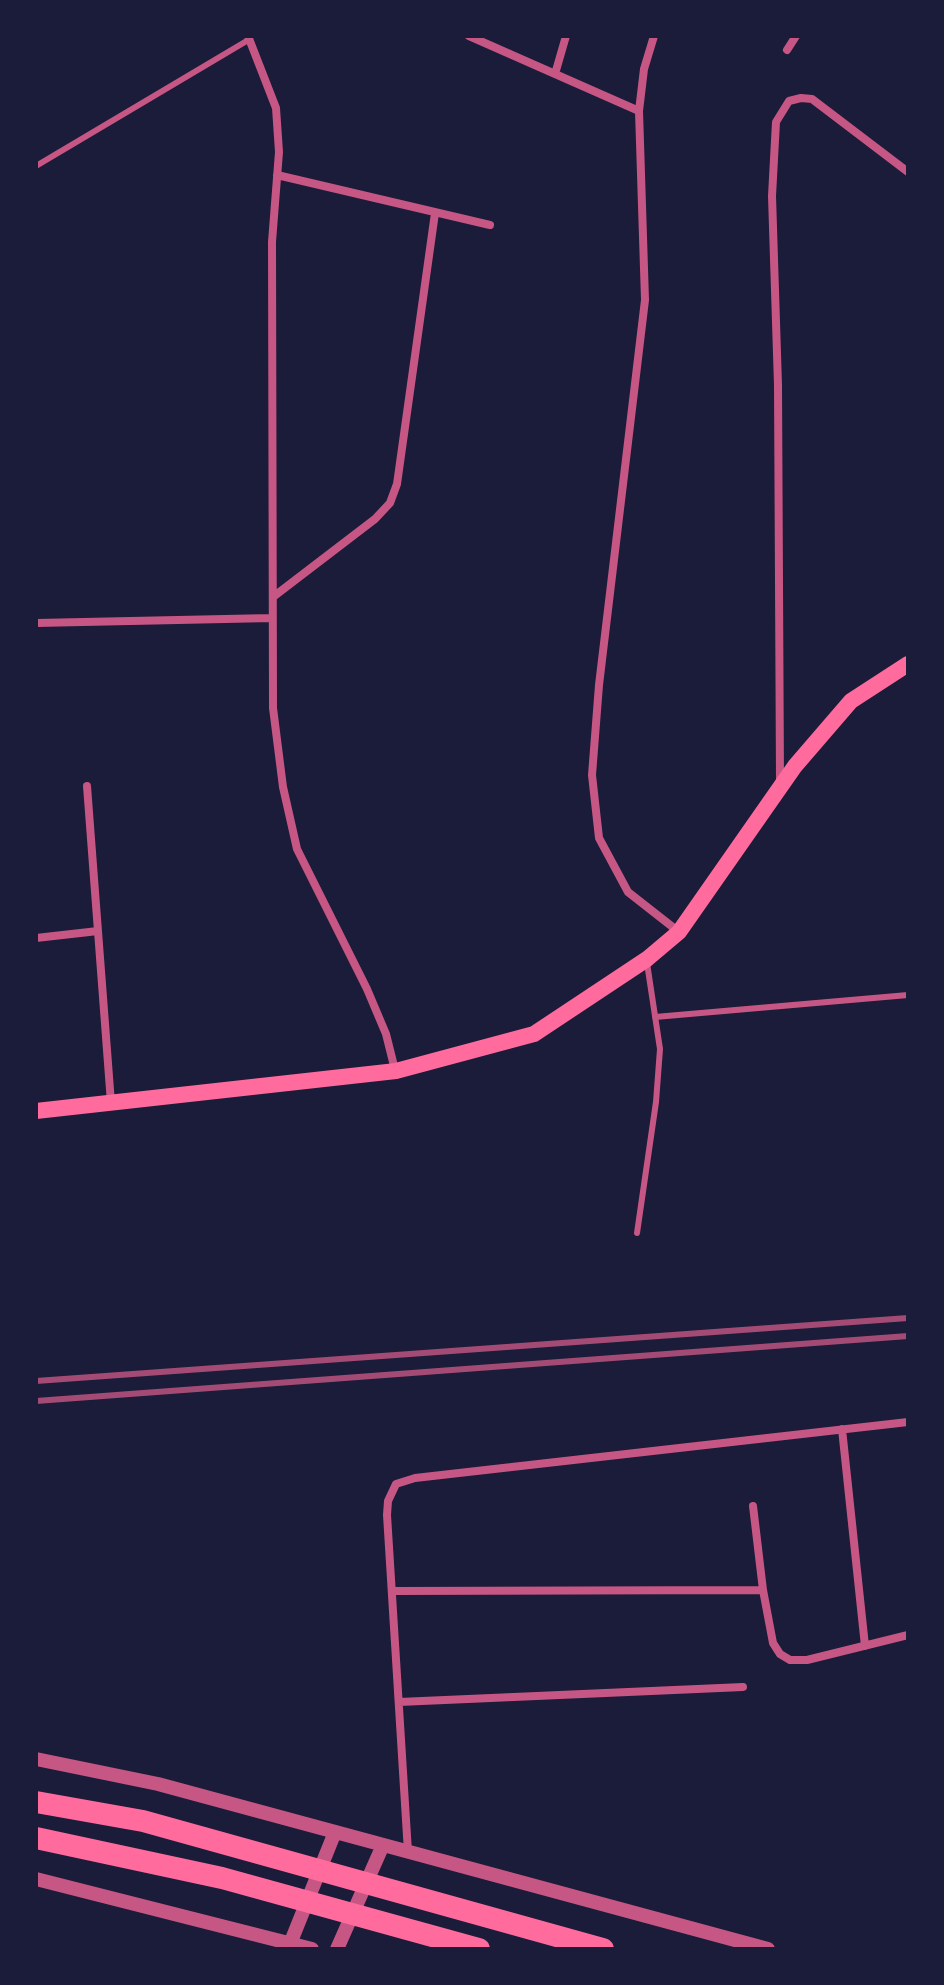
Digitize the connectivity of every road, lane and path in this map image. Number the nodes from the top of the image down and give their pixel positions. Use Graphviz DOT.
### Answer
graph roads {
  1 [pos="469,36"];
  2 [pos="566,36"];
  3 [pos="654,36"];
  4 [pos="796,36"];
  5 [pos="249,37"];
  6 [pos="787,50"];
  7 [pos="555,74"];
  8 [pos="639,111"];
  9 [pos="36,166"];
  10 [pos="908,172"];
  11 [pos="277,175"];
  12 [pos="435,213"];
  13 [pos="490,225"];
  14 [pos="273,597"];
  15 [pos="272,618"];
  16 [pos="36,623"];
  17 [pos="908,664"];
  18 [pos="87,786"];
  19 [pos="780,787"];
  20 [pos="98,931"];
  21 [pos="679,932"];
  22 [pos="36,938"];
  23 [pos="647,959"];
  24 [pos="908,995"];
  25 [pos="655,1017"];
  26 [pos="396,1071"];
  27 [pos="111,1103"];
  28 [pos="36,1111"];
  29 [pos="637,1233"];
  30 [pos="908,1422"];
  31 [pos="842,1429"];
  32 [pos="753,1506"];
  33 [pos="763,1590"];
  34 [pos="393,1591"];
  35 [pos="908,1635"];
  36 [pos="865,1646"];
  37 [pos="743,1687"];
  38 [pos="399,1702"];
  39 [pos="36,1759"];
  40 [pos="36,1802"];
  41 [pos="335,1832"];
  42 [pos="36,1838"];
  43 [pos="383,1845"];
  44 [pos="408,1852"];
  45 [pos="36,1879"];
  46 [pos="289,1946"];
  47 [pos="312,1949"];
  48 [pos="337,1949"];
  49 [pos="479,1949"];
  50 [pos="603,1949"];
  51 [pos="768,1949"];
  1 -- 7 [label="street"];
  2 -- 7 [label="street"];
  3 -- 8 [label="street"];
  4 -- 6 [label="street"];
  5 -- 9 [label="lane"];
  5 -- 11 [label="street"];
  7 -- 8 [label="street"];
  8 -- 21 [label="street"];
  10 -- 19 [label="street"];
  11 -- 12 [label="street"];
  11 -- 14 [label="street"];
  12 -- 13 [label="street"];
  12 -- 14 [label="street"];
  14 -- 15 [label="street"];
  15 -- 16 [label="street"];
  15 -- 26 [label="street"];
  17 -- 19 [label="main road"];
  18 -- 20 [label="street"];
  19 -- 21 [label="main road"];
  20 -- 22 [label="street"];
  20 -- 27 [label="street"];
  21 -- 23 [label="main road"];
  23 -- 25 [label="lane"];
  23 -- 26 [label="main road"];
  24 -- 25 [label="lane"];
  25 -- 29 [label="lane"];
  26 -- 27 [label="main road"];
  27 -- 28 [label="main road"];
  30 -- 31 [label="street"];
  31 -- 34 [label="street"];
  31 -- 36 [label="street"];
  32 -- 33 [label="street"];
  33 -- 34 [label="street"];
  33 -- 36 [label="street"];
  34 -- 38 [label="street"];
  35 -- 36 [label="street"];
  37 -- 38 [label="street"];
  38 -- 44 [label="street"];
  39 -- 41 [label="street"];
  40 -- 50 [label="highway"];
  41 -- 43 [label="street"];
  41 -- 46 [label="street"];
  42 -- 49 [label="highway"];
  43 -- 44 [label="street"];
  43 -- 48 [label="street"];
  44 -- 51 [label="street"];
  45 -- 46 [label="street"];
  46 -- 47 [label="street"];
}
